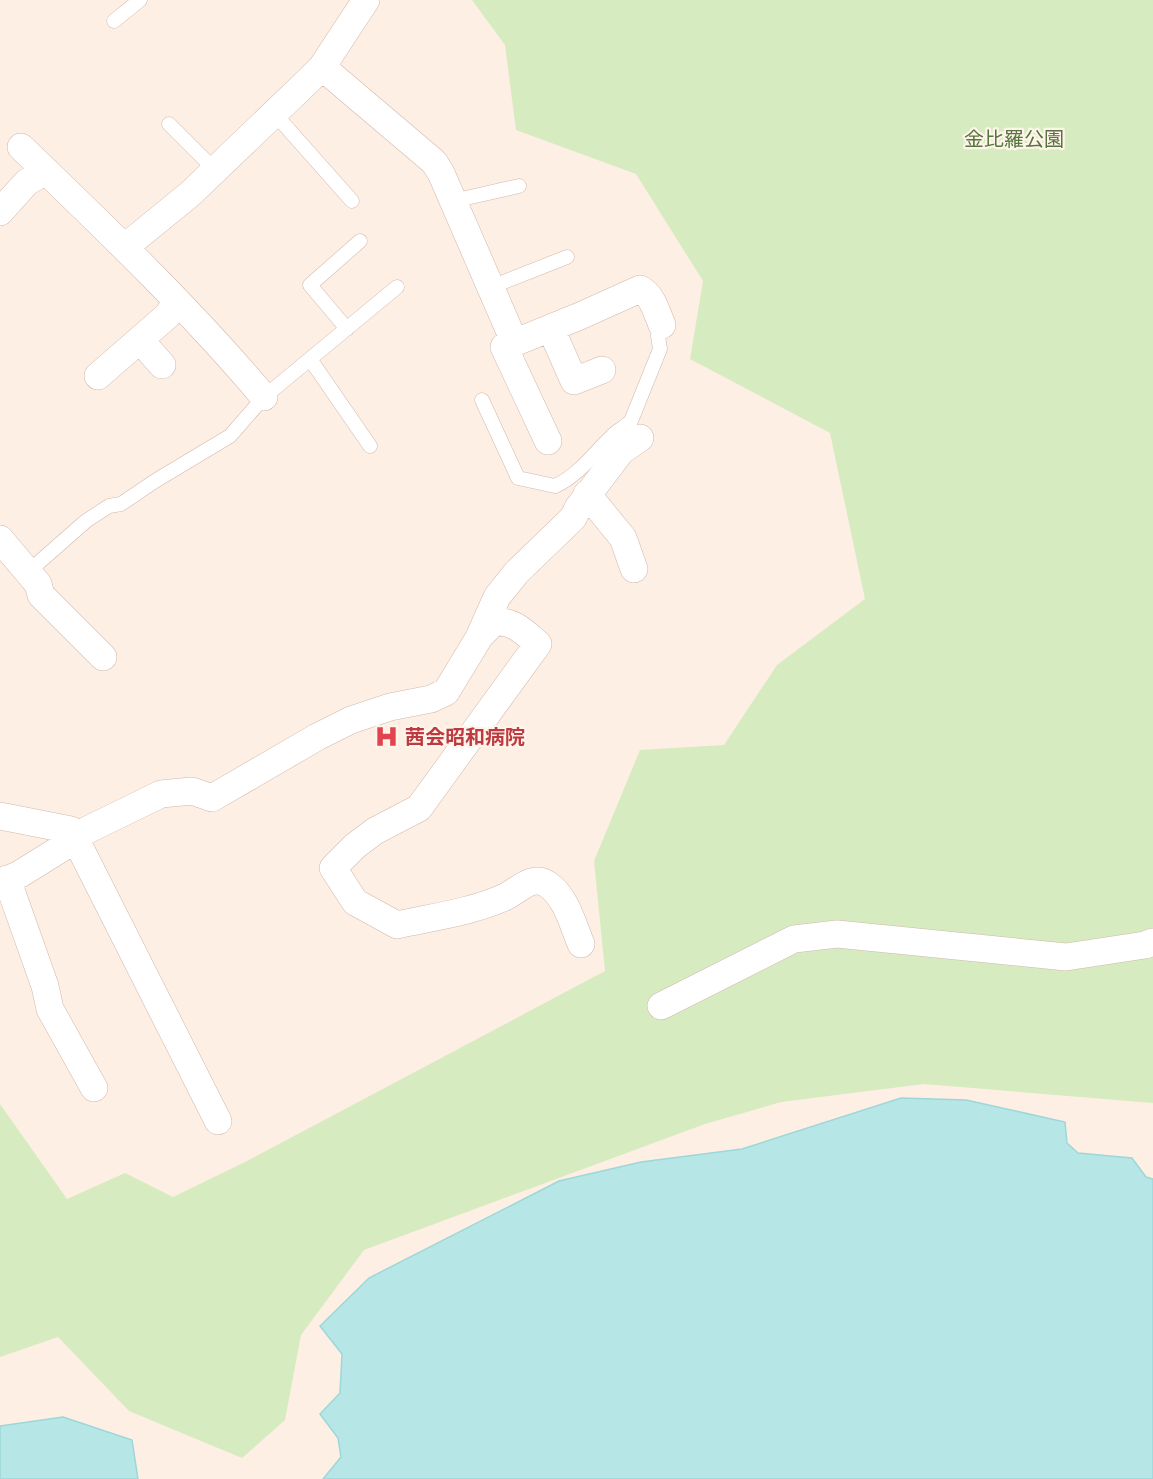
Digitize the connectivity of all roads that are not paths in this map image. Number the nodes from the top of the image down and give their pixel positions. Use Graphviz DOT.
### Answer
graph roads {
  1 [pos="140,0"];
  2 [pos="366,0"];
  3 [pos="114,21"];
  4 [pos="322,67"];
  5 [pos="274,113"];
  6 [pos="169,124"];
  7 [pos="21,147"];
  8 [pos="215,170"];
  9 [pos="46,171"];
  10 [pos="519,186"];
  11 [pos="352,201"];
  12 [pos="453,201"];
  13 [pos="0,212"];
  14 [pos="360,241"];
  15 [pos="125,247"];
  16 [pos="567,258"];
  17 [pos="397,287"];
  18 [pos="491,287"];
  19 [pos="177,301"];
  20 [pos="662,324"];
  21 [pos="347,329"];
  22 [pos="551,329"];
  23 [pos="140,340"];
  24 [pos="517,341"];
  25 [pos="310,359"];
  26 [pos="162,365"];
  27 [pos="602,370"];
  28 [pos="98,376"];
  29 [pos="264,397"];
  30 [pos="482,400"];
  31 [pos="633,432"];
  32 [pos="548,441"];
  33 [pos="370,446"];
  34 [pos="587,494"];
  35 [pos="0,539"];
  36 [pos="634,569"];
  37 [pos="28,572"];
  38 [pos="480,636"];
  39 [pos="103,657"];
  40 [pos="0,816"];
  41 [pos="75,836"];
  42 [pos="3,881"];
  43 [pos="1153,942"];
  44 [pos="582,944"];
  45 [pos="661,1006"];
  46 [pos="94,1088"];
  47 [pos="218,1121"];
  1 -- 3 [label="lane"];
  2 -- 4 [label="street"];
  4 -- 5 [label="street"];
  4 -- 12 [label="street"];
  5 -- 8 [label="street"];
  5 -- 11 [label="lane"];
  6 -- 8 [label="lane"];
  7 -- 9 [label="street"];
  8 -- 15 [label="street"];
  9 -- 13 [label="street"];
  9 -- 15 [label="street"];
  10 -- 12 [label="lane"];
  12 -- 18 [label="street"];
  14 -- 21 [label="lane"];
  15 -- 19 [label="street"];
  16 -- 18 [label="lane"];
  17 -- 21 [label="lane"];
  18 -- 24 [label="street"];
  19 -- 23 [label="street"];
  19 -- 29 [label="street"];
  20 -- 22 [label="street"];
  20 -- 31 [label="lane"];
  21 -- 25 [label="lane"];
  22 -- 24 [label="street"];
  22 -- 27 [label="street"];
  23 -- 26 [label="street"];
  23 -- 28 [label="street"];
  24 -- 32 [label="street"];
  25 -- 29 [label="lane"];
  25 -- 33 [label="lane"];
  29 -- 37 [label="lane"];
  30 -- 31 [label="lane"];
  31 -- 34 [label="street"];
  34 -- 36 [label="street"];
  34 -- 38 [label="street"];
  35 -- 37 [label="street"];
  37 -- 39 [label="street"];
  38 -- 41 [label="street"];
  38 -- 44 [label="street"];
  40 -- 41 [label="street"];
  41 -- 42 [label="street"];
  41 -- 47 [label="street"];
  42 -- 46 [label="street"];
  43 -- 45 [label="street"];
}
